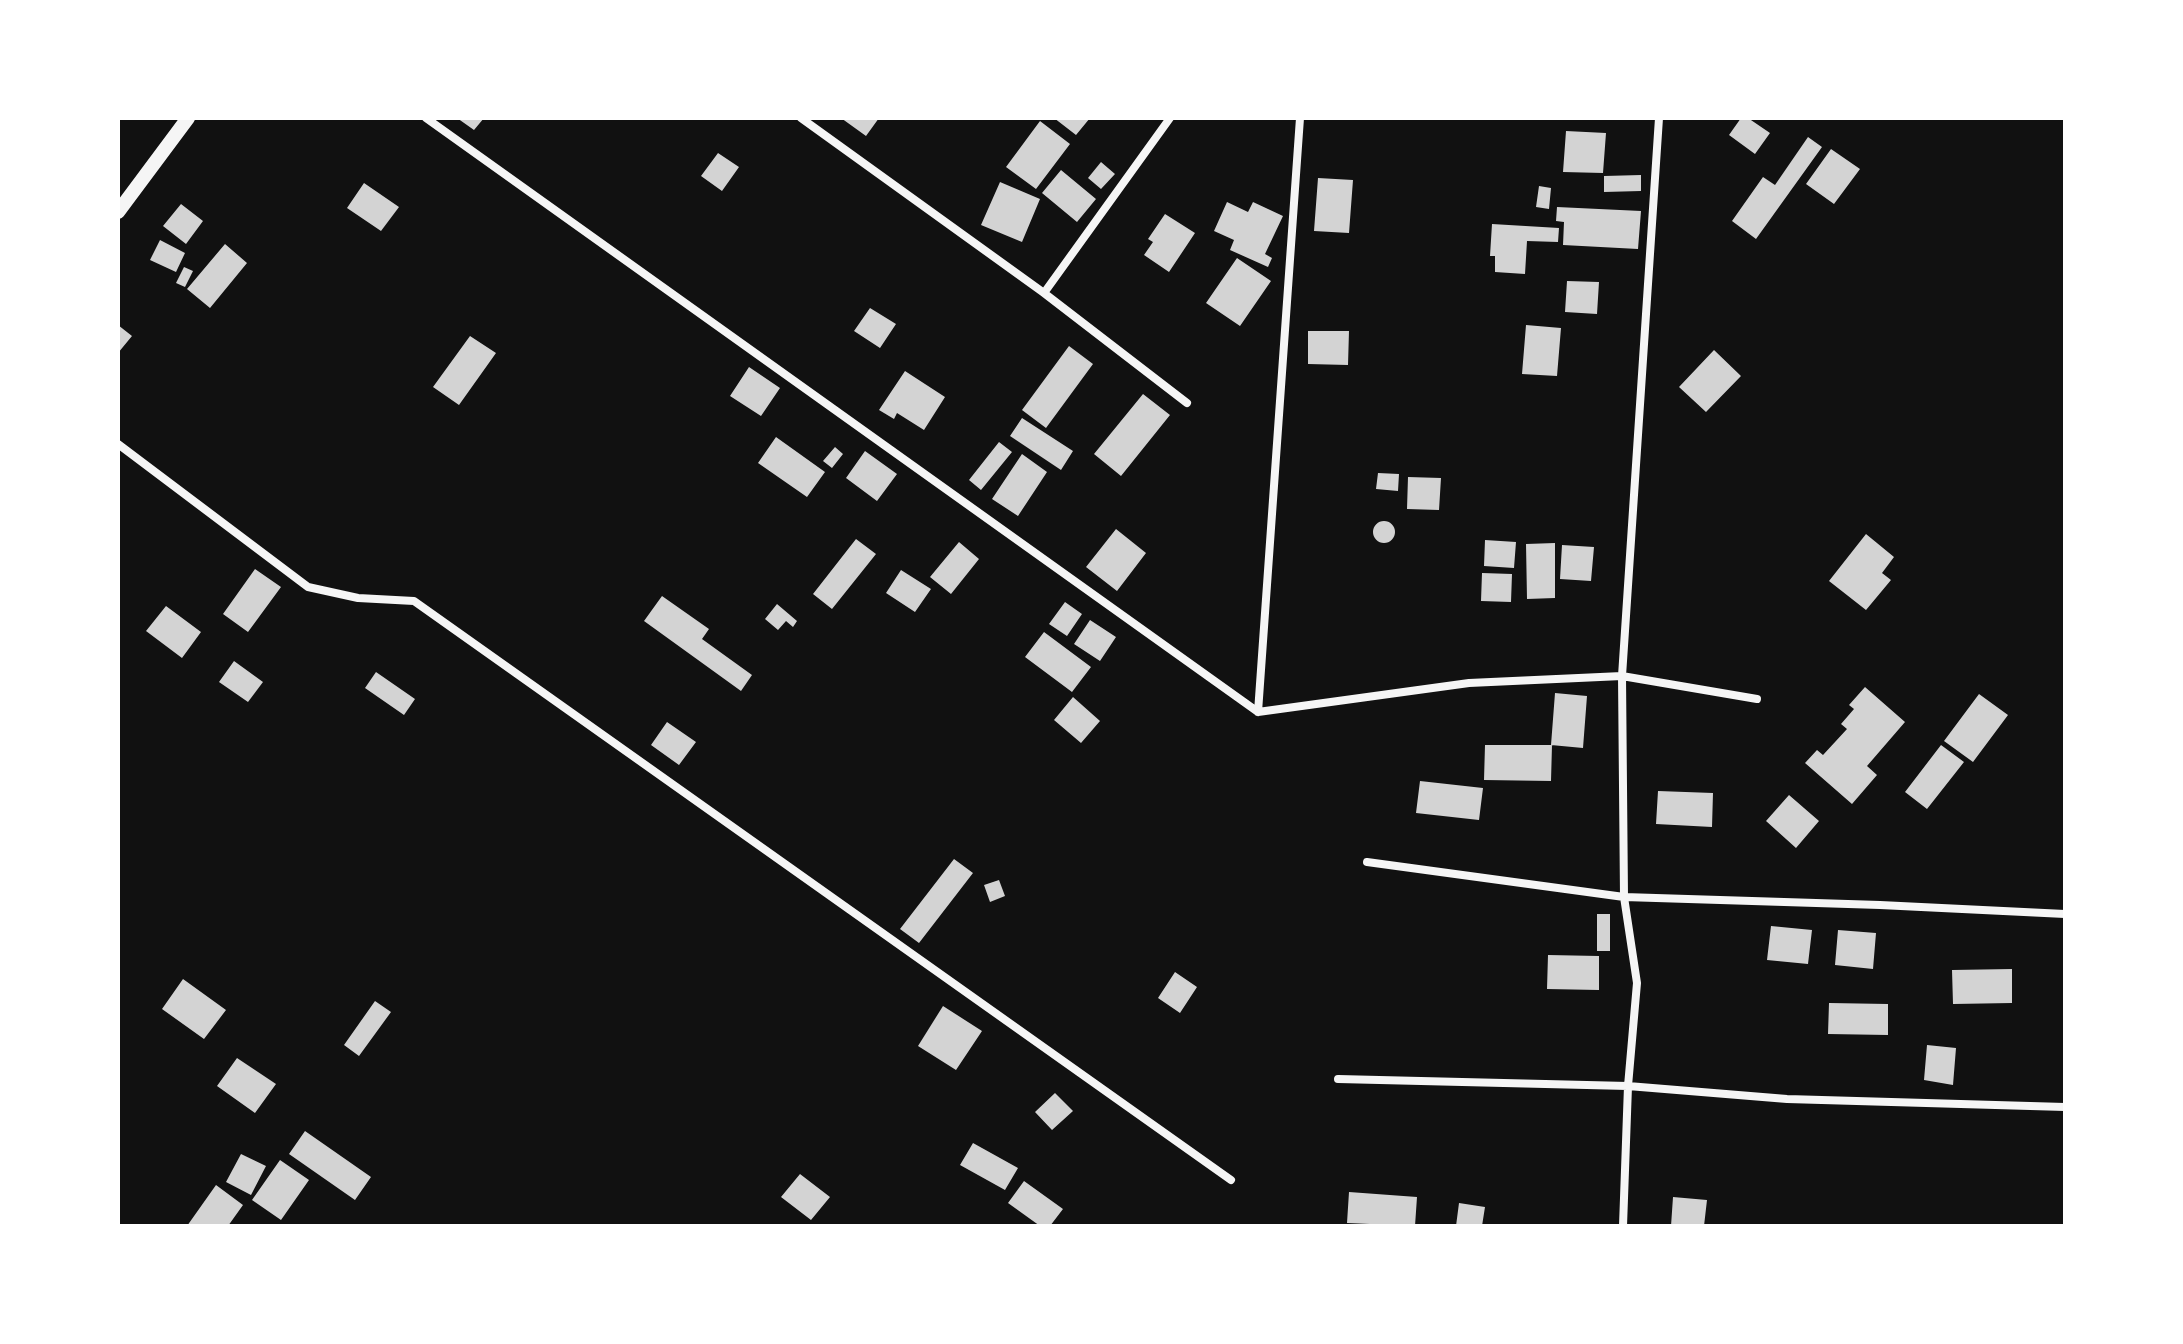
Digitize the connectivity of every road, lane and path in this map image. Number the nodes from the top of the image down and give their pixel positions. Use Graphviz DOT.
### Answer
graph roads {
  1 [pos="188,118"];
  2 [pos="426,118"];
  3 [pos="801,118"];
  4 [pos="1170,118"];
  5 [pos="1300,118"];
  6 [pos="1659,118"];
  7 [pos="118,212"];
  8 [pos="1044,293"];
  9 [pos="1187,403"];
  10 [pos="118,444"];
  11 [pos="1622,676"];
  12 [pos="1757,699"];
  13 [pos="1258,712"];
  14 [pos="1367,862"];
  15 [pos="1624,897"];
  16 [pos="2065,914"];
  17 [pos="1338,1079"];
  18 [pos="1628,1086"];
  19 [pos="2065,1107"];
  20 [pos="1231,1180"];
  21 [pos="1623,1226"];
  1 -- 7 [label="street"];
  2 -- 13 [label="street"];
  3 -- 8 [label="street"];
  4 -- 8 [label="street"];
  5 -- 13 [label="street"];
  6 -- 11 [label="street"];
  8 -- 9 [label="street"];
  10 -- 20 [label="street"];
  11 -- 12 [label="street"];
  11 -- 13 [label="street"];
  11 -- 15 [label="street"];
  14 -- 15 [label="street"];
  15 -- 16 [label="street"];
  15 -- 18 [label="street"];
  17 -- 18 [label="street"];
  18 -- 19 [label="street"];
  18 -- 21 [label="street"];
}
